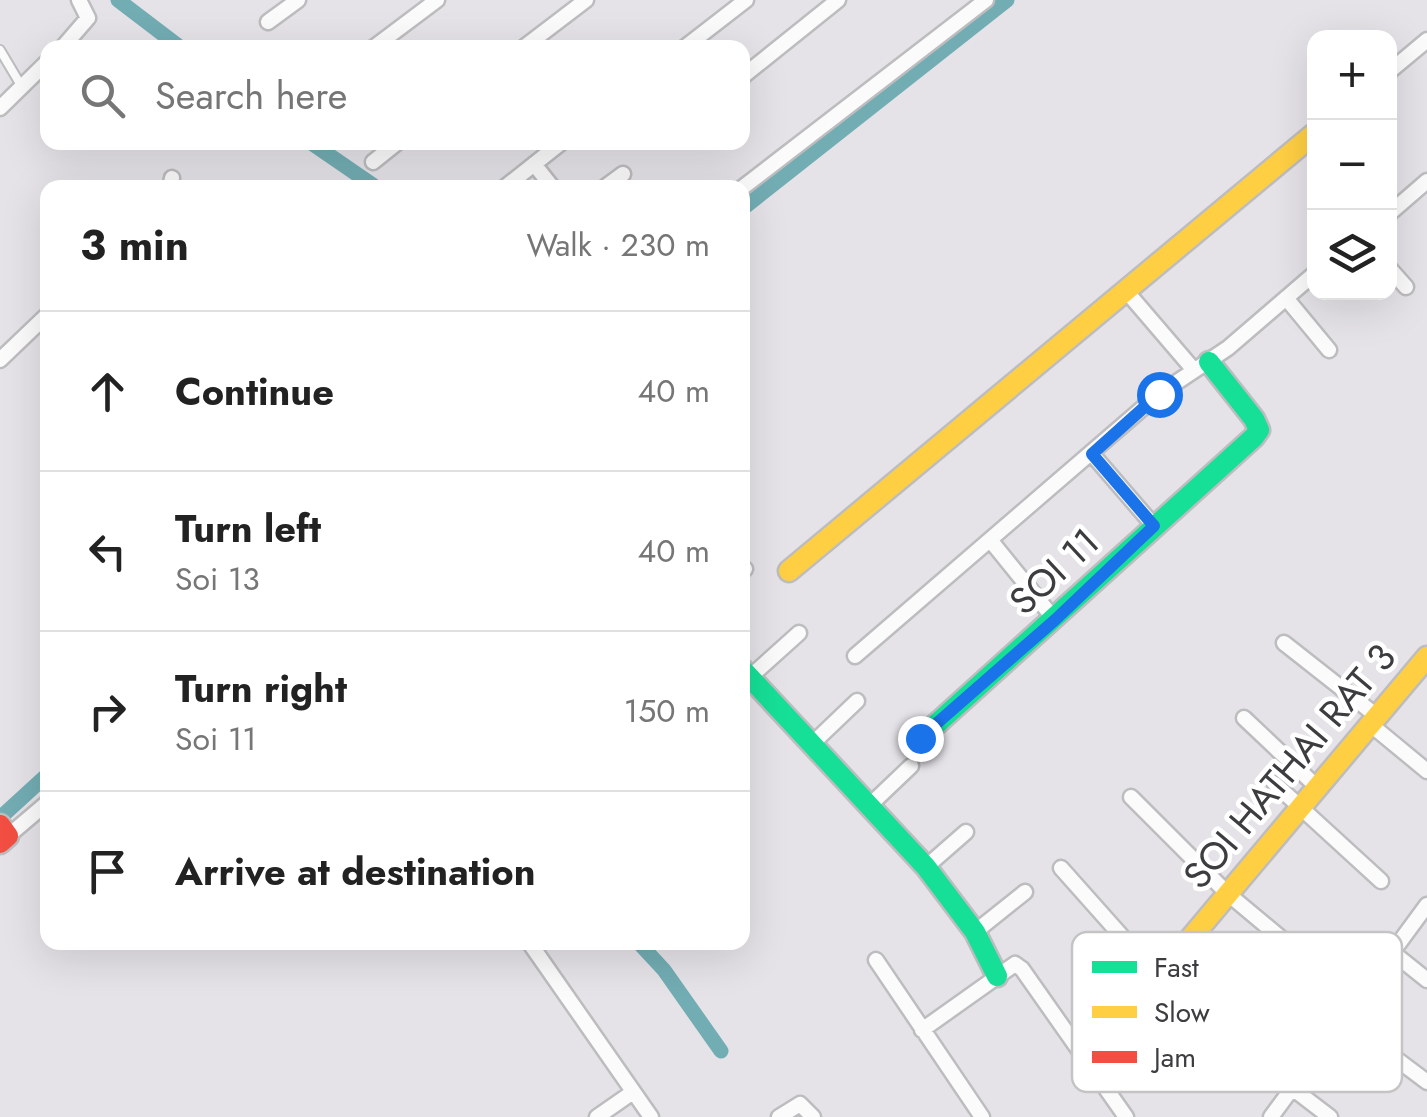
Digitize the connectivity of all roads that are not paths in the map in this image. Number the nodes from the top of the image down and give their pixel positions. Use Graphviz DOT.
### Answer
graph roads {
  1 [pos="79,0"];
  2 [pos="298,0"];
  3 [pos="436,0"];
  4 [pos="586,0"];
  5 [pos="746,0"];
  6 [pos="838,0"];
  7 [pos="986,0"];
  8 [pos="268,22"];
  9 [pos="69,40"];
  10 [pos="384,40"];
  11 [pos="534,40"];
  12 [pos="694,40"];
  13 [pos="1427,40"];
  14 [pos="0,50"];
  15 [pos="1397,65"];
  16 [pos="40,70"];
  17 [pos="750,71"];
  18 [pos="22,87"];
  19 [pos="0,108"];
  20 [pos="1307,140"];
  21 [pos="388,150"];
  22 [pos="552,150"];
  23 [pos="372,162"];
  24 [pos="534,164"];
  25 [pos="623,174"];
  26 [pos="514,180"];
  27 [pos="546,180"];
  28 [pos="615,180"];
  29 [pos="1427,181"];
  30 [pos="750,182"];
  31 [pos="1393,210"];
  32 [pos="1397,276"];
  33 [pos="1307,280"];
  34 [pos="1406,286"];
  35 [pos="1127,292"];
  36 [pos="1286,298"];
  37 [pos="40,322"];
  38 [pos="1329,350"];
  39 [pos="0,360"];
  40 [pos="1201,365"];
  41 [pos="1092,454"];
  42 [pos="1154,526"];
  43 [pos="991,542"];
  44 [pos="788,571"];
  45 [pos="1055,620"];
  46 [pos="799,633"];
  47 [pos="1284,643"];
  48 [pos="856,656"];
  49 [pos="1427,658"];
  50 [pos="750,670"];
  51 [pos="750,677"];
  52 [pos="857,700"];
  53 [pos="1244,718"];
  54 [pos="1374,720"];
  55 [pos="920,738"];
  56 [pos="812,744"];
  57 [pos="911,766"];
  58 [pos="1427,771"];
  59 [pos="1275,784"];
  60 [pos="1317,787"];
  61 [pos="1130,797"];
  62 [pos="869,806"];
  63 [pos="40,808"];
  64 [pos="1299,808"];
  65 [pos="966,832"];
  66 [pos="3,835"];
  67 [pos="926,867"];
  68 [pos="1062,868"];
  69 [pos="1381,881"];
  70 [pos="1025,892"];
  71 [pos="1227,893"];
  72 [pos="1427,905"];
  73 [pos="975,932"];
  74 [pos="1118,932"];
  75 [pos="1195,932"];
  76 [pos="1274,932"];
  77 [pos="1402,939"];
  78 [pos="534,950"];
  79 [pos="876,960"];
  80 [pos="1402,960"];
  81 [pos="997,976"];
  82 [pos="1427,980"];
  83 [pos="922,1030"];
  84 [pos="1072,1038"];
  85 [pos="1402,1063"];
  86 [pos="1427,1082"];
  87 [pos="633,1092"];
  88 [pos="1109,1092"];
  89 [pos="1289,1092"];
  90 [pos="1297,1092"];
  91 [pos="596,1117"];
  92 [pos="651,1117"];
  93 [pos="779,1117"];
  94 [pos="813,1117"];
  95 [pos="982,1117"];
  96 [pos="1126,1117"];
  97 [pos="1271,1117"];
  98 [pos="1330,1117"];
  1 -- 9 [label="street"];
  2 -- 8 [label="street"];
  3 -- 10 [label="street"];
  4 -- 11 [label="street"];
  5 -- 12 [label="street"];
  6 -- 17 [label="street"];
  7 -- 30 [label="street"];
  13 -- 15 [label="street"];
  14 -- 18 [label="lane"];
  16 -- 18 [label="street"];
  18 -- 19 [label="street"];
  20 -- 35 [label="street"];
  21 -- 23 [label="street"];
  22 -- 24 [label="street"];
  24 -- 26 [label="street"];
  24 -- 27 [label="street"];
  25 -- 28 [label="street"];
  29 -- 31 [label="street"];
  32 -- 34 [label="street"];
  33 -- 36 [label="street"];
  35 -- 40 [label="street"];
  35 -- 44 [label="street"];
  36 -- 38 [label="street"];
  36 -- 40 [label="street"];
  37 -- 39 [label="street"];
  40 -- 41 [label="street"];
  40 -- 42 [label="street, SOI 11"];
  41 -- 42 [label="street"];
  41 -- 43 [label="street"];
  42 -- 45 [label="street, SOI 11"];
  43 -- 45 [label="street"];
  43 -- 48 [label="street"];
  45 -- 55 [label="street, SOI 11"];
  46 -- 50 [label="street"];
  47 -- 54 [label="street"];
  49 -- 54 [label="street, SOI HATHAI RAT 3"];
  51 -- 56 [label="street"];
  52 -- 56 [label="street"];
  53 -- 60 [label="street"];
  54 -- 58 [label="street"];
  54 -- 60 [label="street, SOI HATHAI RAT 3"];
  56 -- 62 [label="street"];
  57 -- 62 [label="street"];
  59 -- 64 [label="street"];
  60 -- 64 [label="street, SOI HATHAI RAT 3"];
  61 -- 71 [label="street"];
  62 -- 67 [label="street"];
  63 -- 66 [label="street"];
  64 -- 69 [label="street"];
  64 -- 71 [label="street, SOI HATHAI RAT 3"];
  65 -- 67 [label="street"];
  67 -- 73 [label="street"];
  68 -- 74 [label="street"];
  70 -- 73 [label="street"];
  71 -- 75 [label="street, SOI HATHAI RAT 3"];
  71 -- 76 [label="street"];
  72 -- 77 [label="street"];
  73 -- 81 [label="street"];
  78 -- 87 [label="street"];
  79 -- 83 [label="street"];
  80 -- 82 [label="street"];
  81 -- 83 [label="street"];
  81 -- 84 [label="street"];
  83 -- 95 [label="street"];
  85 -- 86 [label="street"];
  87 -- 91 [label="street"];
  87 -- 92 [label="street"];
  88 -- 96 [label="street"];
  89 -- 97 [label="street"];
  90 -- 98 [label="street"];
  93 -- 94 [label="street"];
}
